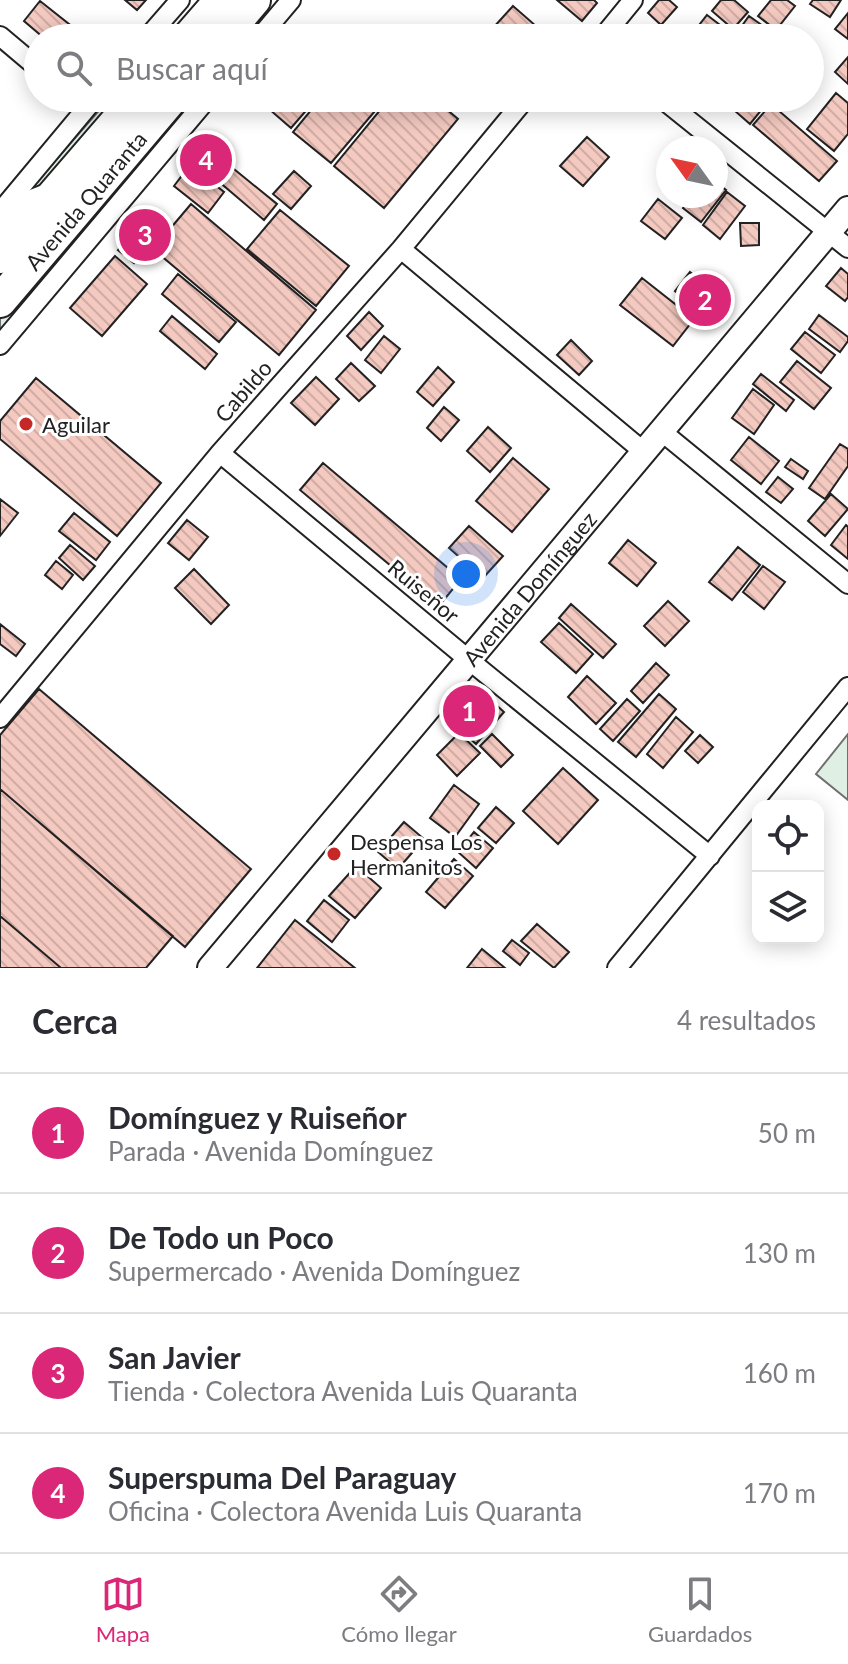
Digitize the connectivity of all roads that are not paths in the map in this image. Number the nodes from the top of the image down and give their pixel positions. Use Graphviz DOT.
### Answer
graph roads {
  1 [pos="180,0"];
  2 [pos="221,0"];
  3 [pos="254,0"];
  4 [pos="291,0"];
  5 [pos="633,0"];
  6 [pos="159,24"];
  7 [pos="200,24"];
  8 [pos="234,24"];
  9 [pos="271,24"];
  10 [pos="613,24"];
  11 [pos="0,36"];
  12 [pos="24,56"];
  13 [pos="77,112"];
  14 [pos="125,112"];
  15 [pos="160,112"];
  16 [pos="196,112"];
  17 [pos="514,112"];
  18 [pos="678,112"];
  19 [pos="49,200"];
  20 [pos="848,209"];
  21 [pos="0,212"];
  22 [pos="0,219"];
  23 [pos="828,233"];
  24 [pos="848,248"];
  25 [pos="401,249"];
  26 [pos="0,257"];
  27 [pos="0,301"];
  28 [pos="0,345"];
  29 [pos="661,431"];
  30 [pos="644,452"];
  31 [pos="220,453"];
  32 [pos="848,584"];
  33 [pos="469,660"];
  34 [pos="848,687"];
  35 [pos="0,718"];
  36 [pos="710,856"];
  37 [pos="210,968"];
  38 [pos="617,968"];
  1 -- 6 [label="street"];
  2 -- 7 [label="highway"];
  3 -- 8 [label="highway"];
  4 -- 9 [label="street"];
  5 -- 10 [label="street"];
  11 -- 12 [label="street"];
  13 -- 21 [label="street"];
  14 -- 19 [label="highway, Avenida Quaranta"];
  15 -- 27 [label="highway, Avenida Quaranta"];
  16 -- 28 [label="street"];
  17 -- 25 [label="street, Cabildo"];
  18 -- 23 [label="street"];
  19 -- 22 [label="highway"];
  19 -- 26 [label="highway, Avenida Quaranta"];
  20 -- 23 [label="main road, Avenida Domínguez"];
  23 -- 24 [label="street"];
  23 -- 29 [label="main road, Avenida Domínguez"];
  25 -- 30 [label="street"];
  25 -- 31 [label="street, Cabildo"];
  29 -- 30 [label="main road, Avenida Domínguez"];
  29 -- 32 [label="street"];
  30 -- 33 [label="main road, Avenida Domínguez"];
  31 -- 33 [label="street, Ruiseñor"];
  31 -- 35 [label="street, Cabildo"];
  33 -- 36 [label="street, Ruiseñor"];
  33 -- 37 [label="main road, Avenida Domínguez"];
  34 -- 36 [label="street"];
  36 -- 38 [label="street"];
}
